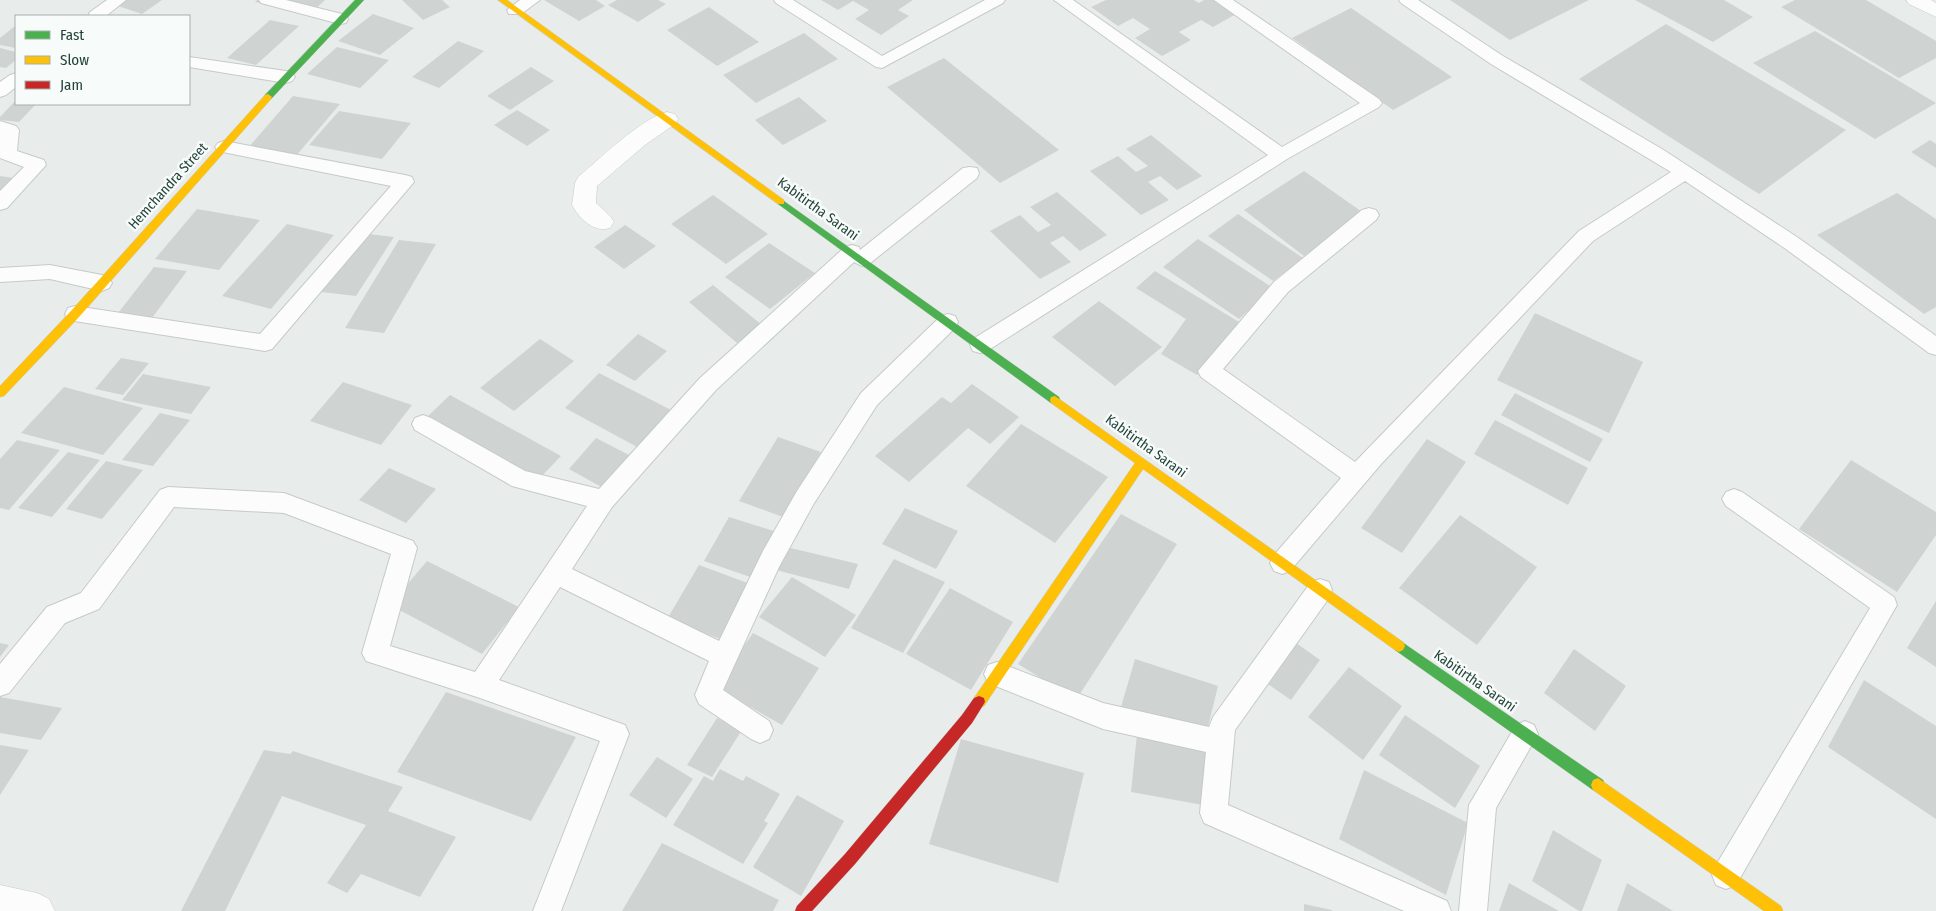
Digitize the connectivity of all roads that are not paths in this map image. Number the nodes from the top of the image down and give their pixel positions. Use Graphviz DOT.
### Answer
graph roads {
  1 [pos="118,0"];
  2 [pos="267,0"];
  3 [pos="360,0"];
  4 [pos="502,0"];
  5 [pos="532,0"];
  6 [pos="782,0"];
  7 [pos="996,0"];
  8 [pos="1062,0"];
  9 [pos="1222,0"];
  10 [pos="1407,0"];
  11 [pos="1916,0"];
  12 [pos="515,10"];
  13 [pos="1936,11"];
  14 [pos="97,15"];
  15 [pos="340,19"];
  16 [pos="190,62"];
  17 [pos="286,76"];
  18 [pos="15,80"];
  19 [pos="0,92"];
  20 [pos="667,119"];
  21 [pos="0,127"];
  22 [pos="224,146"];
  23 [pos="1281,155"];
  24 [pos="1685,172"];
  25 [pos="970,173"];
  26 [pos="0,203"];
  27 [pos="1369,215"];
  28 [pos="602,222"];
  29 [pos="857,255"];
  30 [pos="0,275"];
  31 [pos="102,283"];
  32 [pos="74,314"];
  33 [pos="948,322"];
  34 [pos="980,345"];
  35 [pos="1936,347"];
  36 [pos="0,393"];
  37 [pos="424,424"];
  38 [pos="1142,462"];
  39 [pos="1356,476"];
  40 [pos="1734,499"];
  41 [pos="604,500"];
  42 [pos="1282,563"];
  43 [pos="556,573"];
  44 [pos="1320,590"];
  45 [pos="724,656"];
  46 [pos="998,674"];
  47 [pos="0,684"];
  48 [pos="480,686"];
  49 [pos="760,730"];
  50 [pos="1525,734"];
  51 [pos="1220,742"];
  52 [pos="1726,875"];
  53 [pos="0,903"];
  54 [pos="1768,908"];
  55 [pos="37,911"];
  56 [pos="547,911"];
  57 [pos="804,911"];
  58 [pos="1437,911"];
  59 [pos="1473,911"];
  1 -- 14 [label="lane"];
  2 -- 15 [label="lane"];
  3 -- 15 [label="street, Hemchandra Street"];
  4 -- 12 [label="street, Kabitirtha Sarani"];
  5 -- 12 [label="lane"];
  6 -- 7 [label="lane"];
  8 -- 23 [label="lane"];
  9 -- 23 [label="lane"];
  10 -- 24 [label="lane"];
  11 -- 13 [label="street"];
  12 -- 20 [label="street, Kabitirtha Sarani"];
  15 -- 17 [label="street, Hemchandra Street"];
  16 -- 17 [label="lane"];
  17 -- 22 [label="street, Hemchandra Street"];
  18 -- 19 [label="lane"];
  20 -- 28 [label="street"];
  20 -- 29 [label="street, Kabitirtha Sarani"];
  21 -- 26 [label="lane"];
  22 -- 31 [label="street, Hemchandra Street"];
  22 -- 32 [label="lane"];
  23 -- 34 [label="lane"];
  24 -- 35 [label="lane"];
  24 -- 39 [label="lane"];
  25 -- 29 [label="lane"];
  27 -- 39 [label="lane"];
  29 -- 33 [label="street, Kabitirtha Sarani"];
  29 -- 41 [label="lane"];
  30 -- 31 [label="lane"];
  31 -- 32 [label="street, Hemchandra Street"];
  32 -- 36 [label="street, Hemchandra Street"];
  33 -- 34 [label="street, Kabitirtha Sarani"];
  33 -- 45 [label="lane"];
  34 -- 38 [label="street, Kabitirtha Sarani"];
  37 -- 41 [label="lane"];
  38 -- 42 [label="street, Kabitirtha Sarani"];
  38 -- 46 [label="street"];
  39 -- 42 [label="lane"];
  40 -- 52 [label="lane"];
  41 -- 43 [label="lane"];
  42 -- 44 [label="street, Kabitirtha Sarani"];
  43 -- 45 [label="lane"];
  43 -- 48 [label="lane"];
  44 -- 50 [label="street, Kabitirtha Sarani"];
  44 -- 51 [label="lane"];
  45 -- 49 [label="lane"];
  46 -- 51 [label="lane"];
  46 -- 57 [label="street"];
  47 -- 48 [label="lane"];
  48 -- 56 [label="lane"];
  50 -- 52 [label="street, Kabitirtha Sarani"];
  50 -- 59 [label="lane"];
  51 -- 58 [label="lane"];
  52 -- 54 [label="street, Kabitirtha Sarani"];
  53 -- 55 [label="street"];
}
